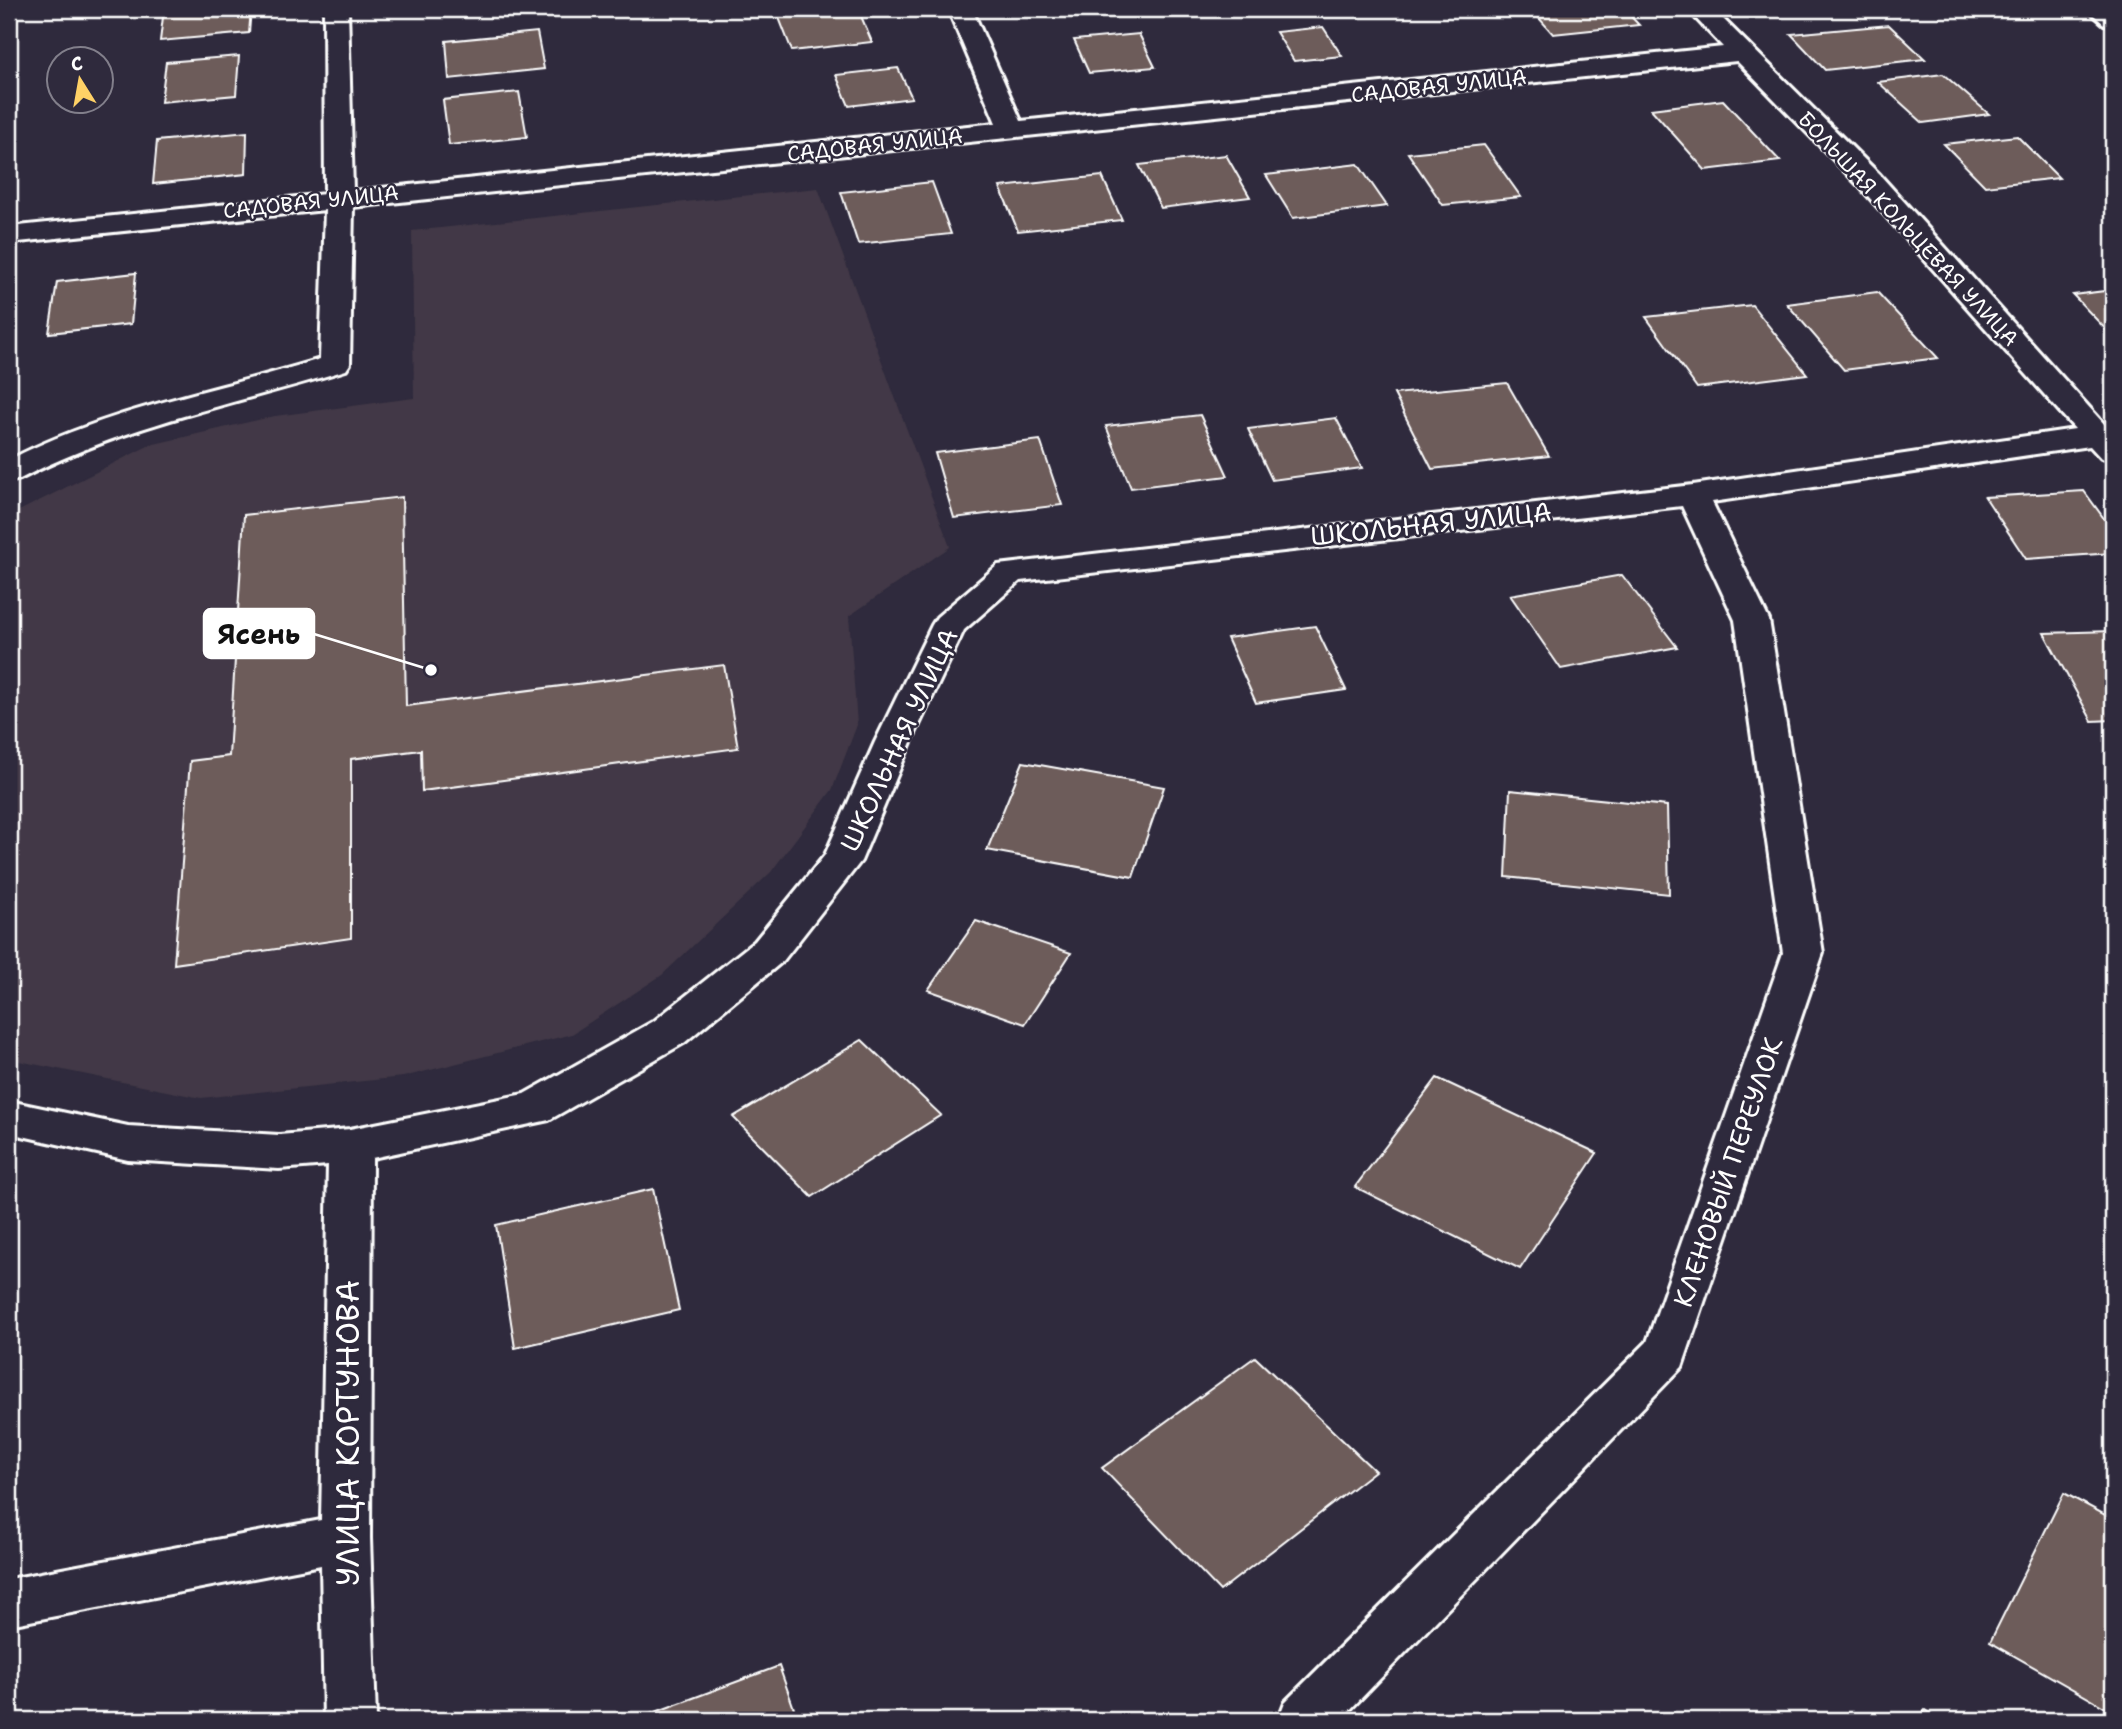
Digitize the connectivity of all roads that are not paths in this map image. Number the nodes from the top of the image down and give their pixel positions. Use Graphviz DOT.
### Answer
graph roads {
  1 [pos="336,9"];
  2 [pos="960,9"];
  3 [pos="1699,9"];
  4 [pos="2099,9"];
  5 [pos="2113,19"];
  6 [pos="1741,53"];
  7 [pos="1012,131"];
  8 [pos="339,199"];
  9 [pos="9,235"];
  10 [pos="2108,441"];
  11 [pos="9,472"];
  12 [pos="1693,495"];
  13 [pos="9,1117"];
  14 [pos="350,1146"];
  15 [pos="345,1538"];
  16 [pos="9,1602"];
  17 [pos="351,1720"];
  18 [pos="1304,1720"];
  1 -- 8 [label="street"];
  2 -- 7 [label="street"];
  3 -- 6 [label="street, БОЛЬШАЯ КОЛЬЦЕВАЯ УЛИЦА"];
  4 -- 5 [label="street"];
  6 -- 7 [label="street, САДОВАЯ УЛИЦА"];
  6 -- 10 [label="street, БОЛЬШАЯ КОЛЬЦЕВАЯ УЛИЦА"];
  7 -- 8 [label="street, САДОВАЯ УЛИЦА"];
  8 -- 9 [label="street, САДОВАЯ УЛИЦА"];
  8 -- 11 [label="street"];
  10 -- 12 [label="street, ШКОЛЬНАЯ УЛИЦА"];
  12 -- 14 [label="street, ШКОЛЬНАЯ УЛИЦА"];
  12 -- 18 [label="street, КЛЕНОВЫЙ ПЕРЕУЛОК"];
  13 -- 14 [label="street, ШКОЛЬНАЯ УЛИЦА"];
  14 -- 15 [label="street, УЛИЦА КОРТУНОВА"];
  15 -- 16 [label="street"];
  15 -- 17 [label="street, УЛИЦА КОРТУНОВА"];
}
